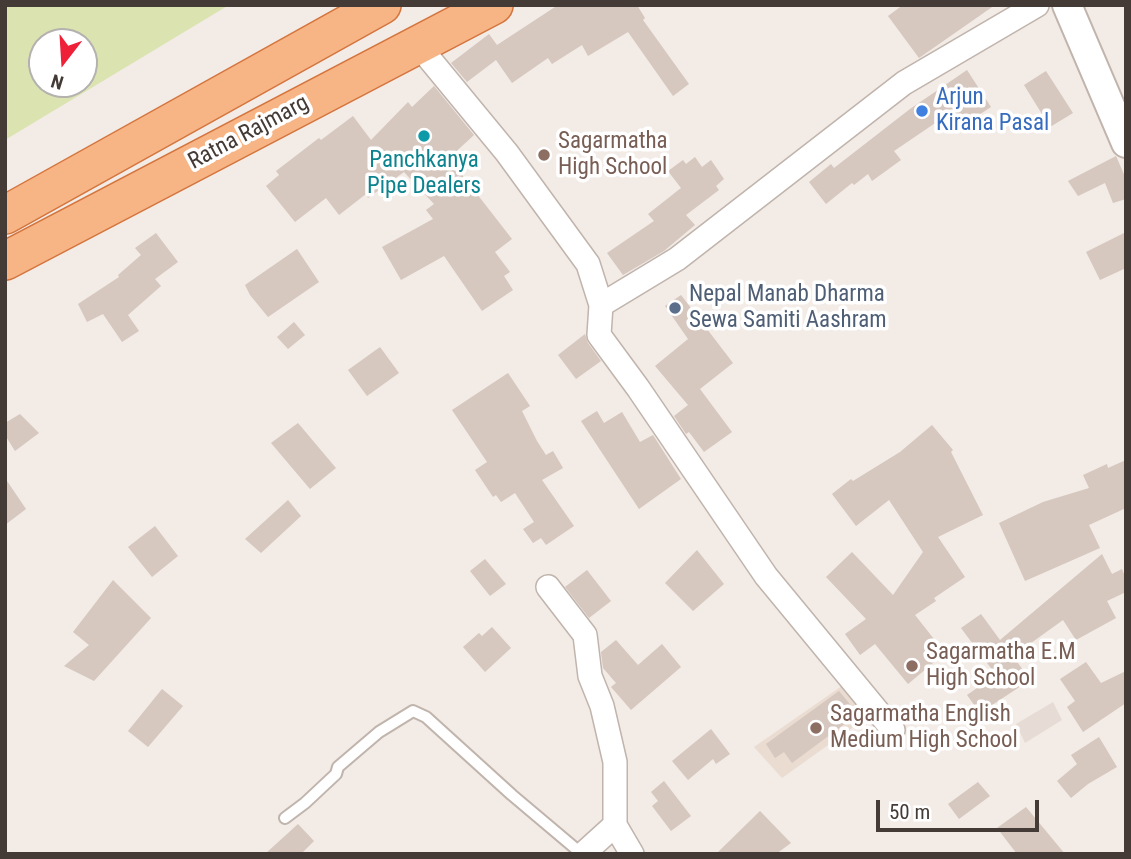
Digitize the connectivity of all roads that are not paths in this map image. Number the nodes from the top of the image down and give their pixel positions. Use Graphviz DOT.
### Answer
graph roads {
  1 [pos="382,5"];
  2 [pos="494,5"];
  3 [pos="1037,5"];
  4 [pos="1067,5"];
  5 [pos="418,45"];
  6 [pos="1126,143"];
  7 [pos="5,215"];
  8 [pos="5,261"];
  9 [pos="601,306"];
  10 [pos="548,587"];
  11 [pos="893,730"];
  12 [pos="285,818"];
  13 [pos="615,825"];
  14 [pos="583,854"];
  15 [pos="632,854"];
  1 -- 7 [label="highway, Ratna Rajmarg"];
  2 -- 5 [label="highway, Ratna Rajmarg"];
  3 -- 9 [label="street"];
  4 -- 6 [label="street"];
  5 -- 8 [label="highway, Ratna Rajmarg"];
  5 -- 9 [label="street"];
  9 -- 11 [label="street"];
  10 -- 13 [label="street"];
  12 -- 14 [label="lane"];
  13 -- 14 [label="street"];
  13 -- 15 [label="street"];
}
